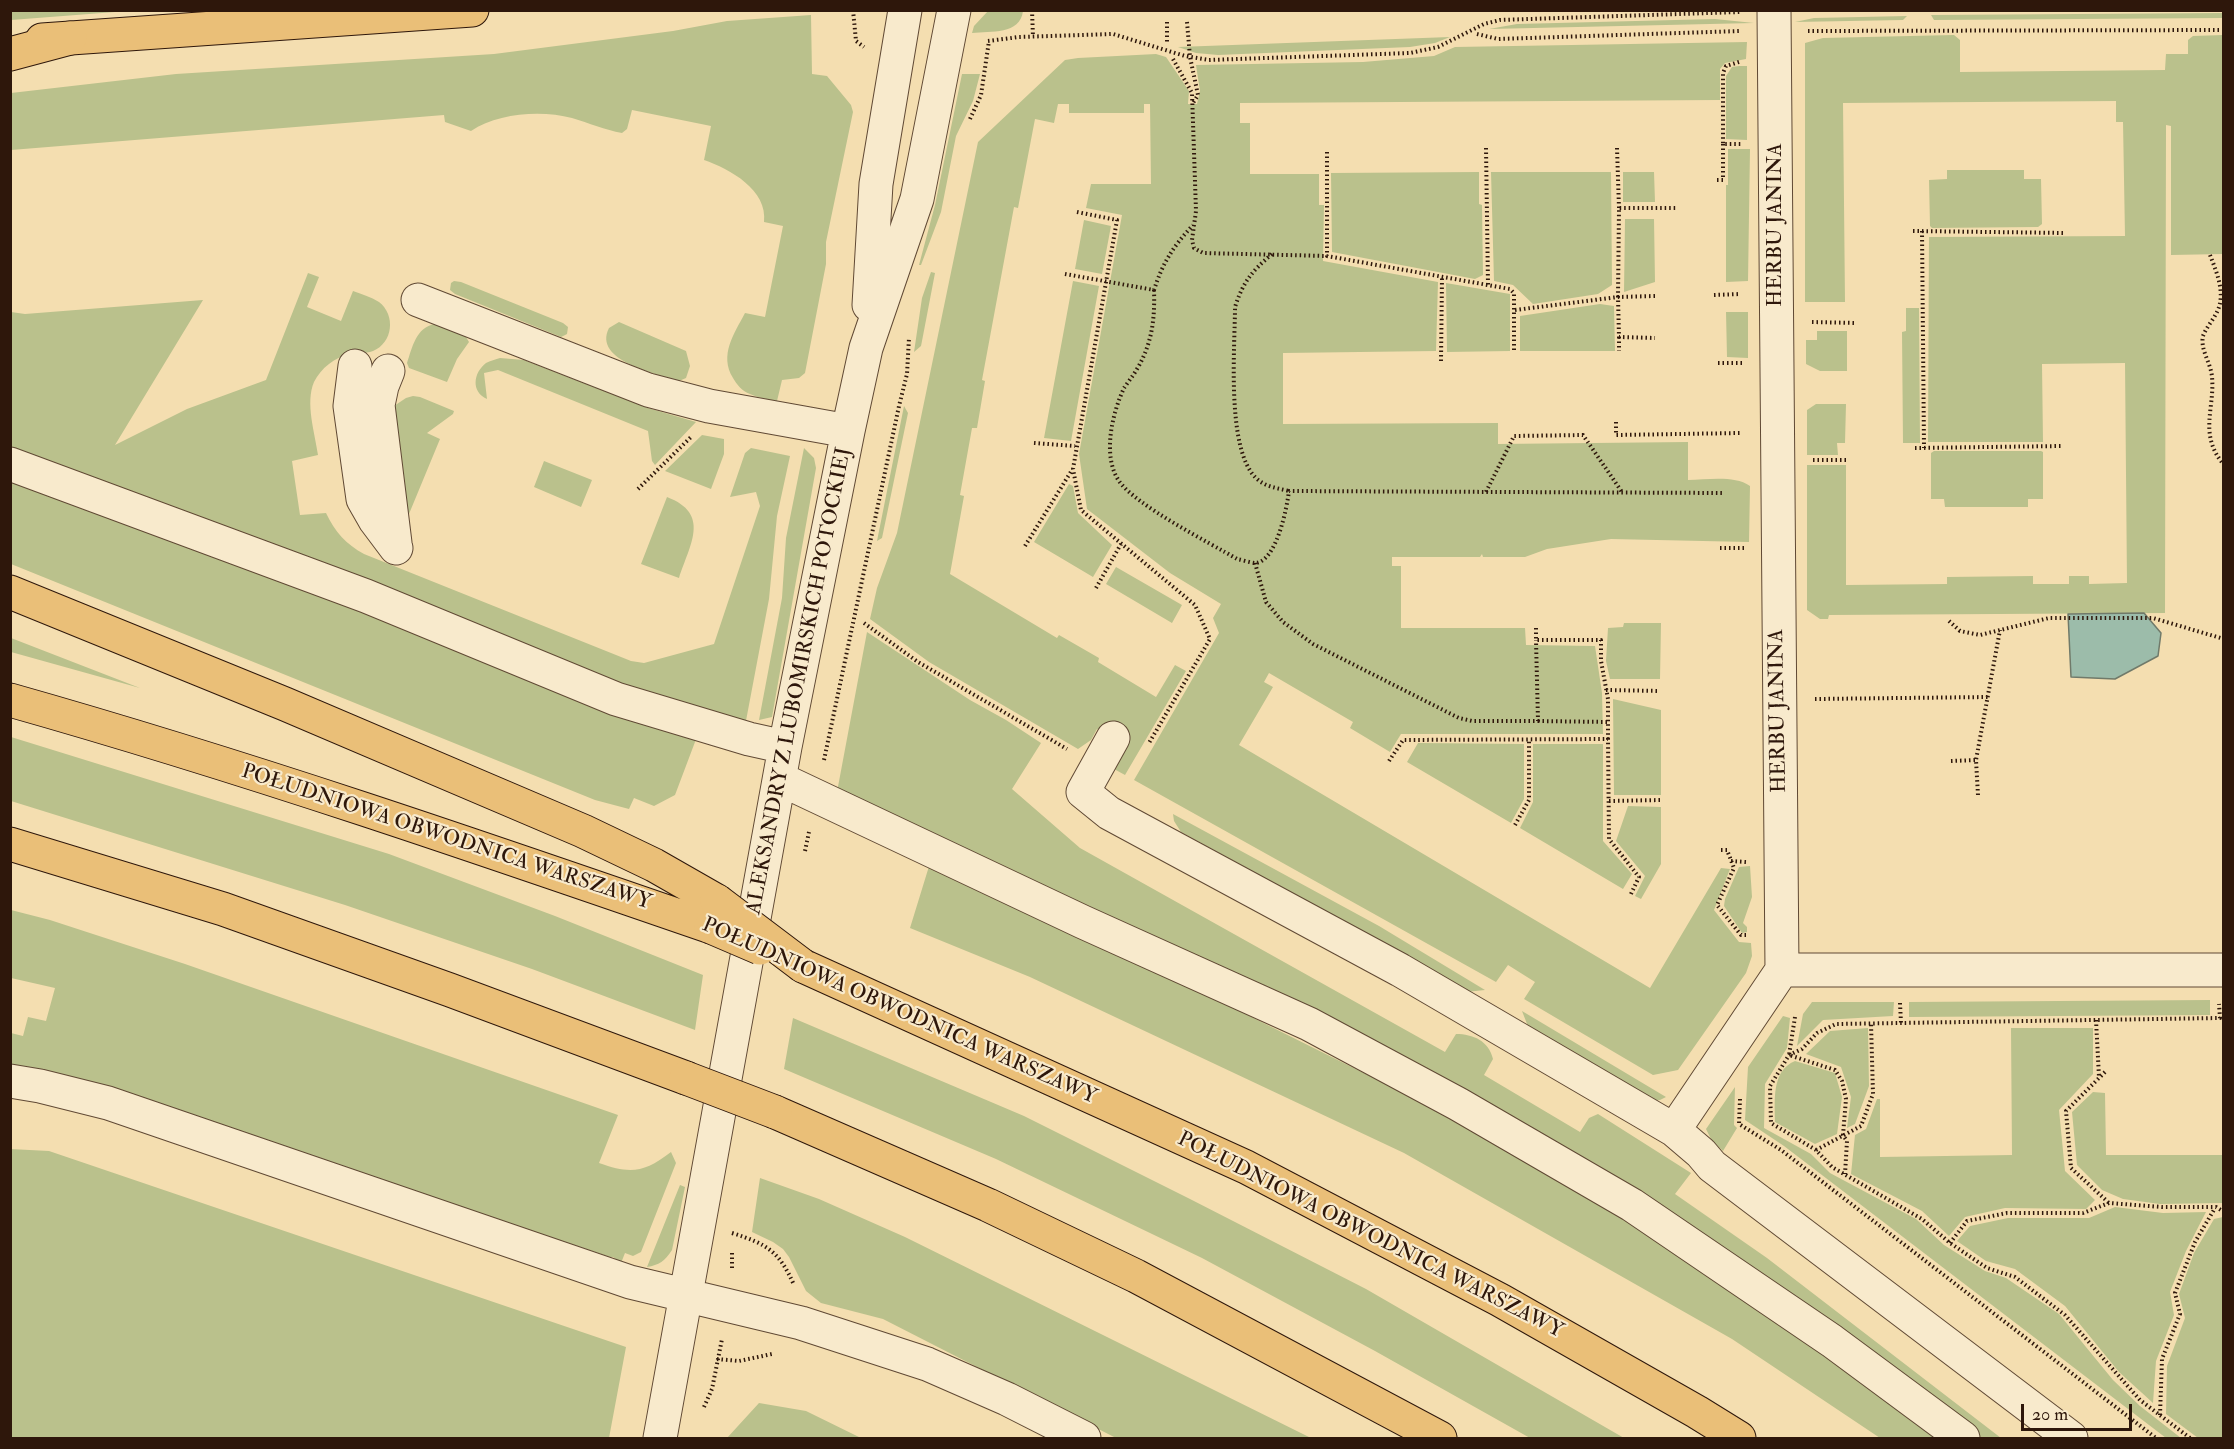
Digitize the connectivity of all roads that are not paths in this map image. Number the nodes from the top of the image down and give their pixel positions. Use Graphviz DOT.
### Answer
graph roads {
  1 [pos="472,10"];
  2 [pos="905,10"];
  3 [pos="954,10"];
  4 [pos="1782,17"];
  5 [pos="70,38"];
  6 [pos="10,43"];
  7 [pos="10,54"];
  8 [pos="418,300"];
  9 [pos="866,348"];
  10 [pos="355,366"];
  11 [pos="388,371"];
  12 [pos="848,430"];
  13 [pos="10,464"];
  14 [pos="10,592"];
  15 [pos="10,608"];
  16 [pos="109,634"];
  17 [pos="10,700"];
  18 [pos="1113,738"];
  19 [pos="785,747"];
  20 [pos="780,779"];
  21 [pos="11,844"];
  22 [pos="714,914"];
  23 [pos="1782,970"];
  24 [pos="2220,970"];
  25 [pos="10,1081"];
  26 [pos="1674,1130"];
  27 [pos="687,1297"];
  28 [pos="660,1438"];
  29 [pos="1084,1438"];
  30 [pos="1440,1438"];
  31 [pos="1739,1438"];
  32 [pos="1963,1438"];
  33 [pos="2071,1438"];
  1 -- 5 [label="main road"];
  2 -- 9 [label="street, ALEKSANDRY Z LUBOMIRSKICH POTOCKIEJ"];
  3 -- 9 [label="street, ALEKSANDRY Z LUBOMIRSKICH POTOCKIEJ"];
  4 -- 23 [label="street, HERBU JANINA"];
  5 -- 6 [label="main road"];
  5 -- 7 [label="main road"];
  8 -- 12 [label="street"];
  9 -- 12 [label="street, ALEKSANDRY Z LUBOMIRSKICH POTOCKIEJ"];
  10 -- 11 [label="street"];
  12 -- 19 [label="street, ALEKSANDRY Z LUBOMIRSKICH POTOCKIEJ"];
  13 -- 19 [label="street"];
  14 -- 16 [label="main road"];
  15 -- 16 [label="main road"];
  16 -- 22 [label="main road"];
  17 -- 22 [label="main road, POŁUDNIOWA OBWODNICA WARSZAWY"];
  18 -- 26 [label="street"];
  19 -- 20 [label="street, ALEKSANDRY Z LUBOMIRSKICH POTOCKIEJ"];
  20 -- 27 [label="street, ALEKSANDRY Z LUBOMIRSKICH POTOCKIEJ"];
  20 -- 32 [label="street"];
  21 -- 30 [label="main road, bridge"];
  22 -- 31 [label="main road, POŁUDNIOWA OBWODNICA WARSZAWY, bridge"];
  23 -- 24 [label="street"];
  23 -- 26 [label="street"];
  25 -- 27 [label="street"];
  26 -- 33 [label="street"];
  27 -- 28 [label="street, ALEKSANDRY Z LUBOMIRSKICH POTOCKIEJ"];
  27 -- 29 [label="street"];
}
